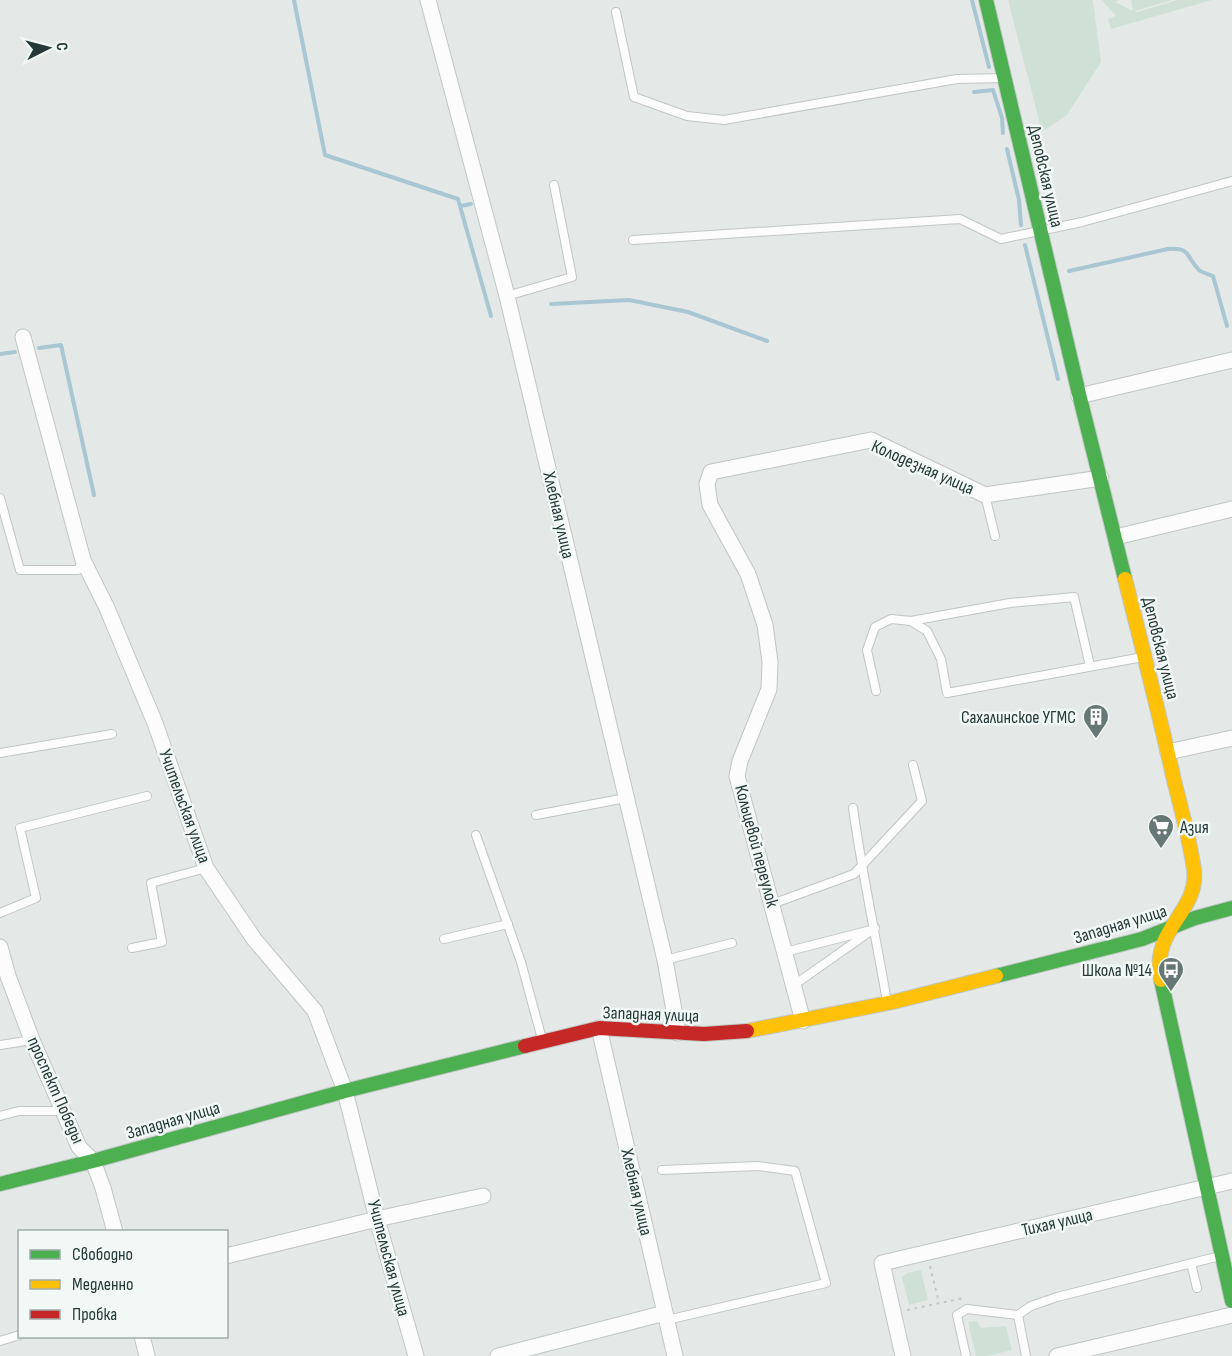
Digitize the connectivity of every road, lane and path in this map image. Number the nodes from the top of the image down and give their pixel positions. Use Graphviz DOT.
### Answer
graph roads {
  1 [pos="428,0"];
  2 [pos="986,0"];
  3 [pos="616,12"];
  4 [pos="1005,78"];
  5 [pos="1232,182"];
  6 [pos="554,185"];
  7 [pos="1040,231"];
  8 [pos="633,240"];
  9 [pos="507,296"];
  10 [pos="23,337"];
  11 [pos="1232,360"];
  12 [pos="1079,396"];
  13 [pos="711,472"];
  14 [pos="1101,478"];
  15 [pos="986,495"];
  16 [pos="0,498"];
  17 [pos="1232,509"];
  18 [pos="995,536"];
  19 [pos="1116,537"];
  20 [pos="83,560"];
  21 [pos="911,621"];
  22 [pos="1145,657"];
  23 [pos="1090,666"];
  24 [pos="876,691"];
  25 [pos="112,734"];
  26 [pos="1232,738"];
  27 [pos="1168,752"];
  28 [pos="0,753"];
  29 [pos="913,765"];
  30 [pos="147,796"];
  31 [pos="626,798"];
  32 [pos="853,808"];
  33 [pos="536,815"];
  34 [pos="476,835"];
  35 [pos="861,866"];
  36 [pos="206,868"];
  37 [pos="772,904"];
  38 [pos="1232,908"];
  39 [pos="0,913"];
  40 [pos="508,924"];
  41 [pos="875,928"];
  42 [pos="1170,929"];
  43 [pos="444,939"];
  44 [pos="732,943"];
  45 [pos="0,947"];
  46 [pos="132,948"];
  47 [pos="785,951"];
  48 [pos="665,960"];
  49 [pos="4,975"];
  50 [pos="794,985"];
  51 [pos="887,1004"];
  52 [pos="803,1021"];
  53 [pos="599,1028"];
  54 [pos="678,1033"];
  55 [pos="32,1040"];
  56 [pos="543,1042"];
  57 [pos="0,1045"];
  58 [pos="345,1091"];
  59 [pos="63,1111"];
  60 [pos="0,1116"];
  61 [pos="93,1161"];
  62 [pos="662,1170"];
  63 [pos="1232,1181"];
  64 [pos="0,1184"];
  65 [pos="1208,1187"];
  66 [pos="483,1196"];
  67 [pos="377,1219"];
  68 [pos="114,1230"];
  69 [pos="1224,1250"];
  70 [pos="228,1256"];
  71 [pos="929,1261"];
  72 [pos="1191,1263"];
  73 [pos="1197,1288"];
  74 [pos="964,1298"];
  75 [pos="1232,1301"];
  76 [pos="939,1303"];
  77 [pos="901,1311"];
  78 [pos="1018,1315"];
  79 [pos="1232,1315"];
  80 [pos="666,1316"];
  81 [pos="18,1336"];
  82 [pos="142,1338"];
  83 [pos="0,1341"];
  84 [pos="147,1356"];
  85 [pos="416,1356"];
  86 [pos="498,1356"];
  87 [pos="675,1356"];
  88 [pos="903,1356"];
  89 [pos="966,1356"];
  90 [pos="1026,1356"];
  91 [pos="1057,1356"];
  1 -- 9 [label="street, Хлебная улица"];
  2 -- 4 [label="street, Деповская улица"];
  3 -- 4 [label="lane"];
  4 -- 7 [label="street, Деповская улица"];
  5 -- 7 [label="lane"];
  6 -- 9 [label="lane"];
  7 -- 8 [label="lane"];
  7 -- 12 [label="street, Деповская улица"];
  9 -- 31 [label="street, Хлебная улица"];
  10 -- 20 [label="street, Учительская улица"];
  11 -- 12 [label="street"];
  12 -- 14 [label="street, Деповская улица"];
  13 -- 15 [label="street, Колодезная улица"];
  13 -- 37 [label="street, Кольцевой переулок"];
  14 -- 15 [label="street, Колодезная улица"];
  14 -- 19 [label="street, Деповская улица"];
  15 -- 18 [label="lane"];
  16 -- 20 [label="lane"];
  17 -- 19 [label="street"];
  19 -- 22 [label="street, Деповская улица"];
  20 -- 36 [label="street, Учительская улица"];
  21 -- 23 [label="lane"];
  21 -- 23 [label="lane"];
  21 -- 24 [label="lane"];
  22 -- 23 [label="lane"];
  22 -- 27 [label="street, Деповская улица"];
  25 -- 28 [label="lane"];
  26 -- 27 [label="street"];
  27 -- 42 [label="street, Деповская улица"];
  29 -- 35 [label="lane"];
  30 -- 39 [label="lane"];
  31 -- 33 [label="lane"];
  31 -- 48 [label="street, Хлебная улица"];
  32 -- 35 [label="lane"];
  34 -- 40 [label="lane"];
  35 -- 37 [label="lane"];
  35 -- 41 [label="lane"];
  36 -- 46 [label="lane"];
  36 -- 58 [label="street, Учительская улица"];
  37 -- 47 [label="street, Кольцевой переулок"];
  38 -- 42 [label="street, Западная улица"];
  40 -- 43 [label="lane"];
  40 -- 56 [label="lane"];
  41 -- 47 [label="lane"];
  41 -- 50 [label="lane"];
  41 -- 51 [label="lane"];
  42 -- 51 [label="street, Западная улица"];
  42 -- 65 [label="street, Деповская улица"];
  44 -- 48 [label="lane"];
  45 -- 49 [label="street, проспект Победы"];
  47 -- 50 [label="street, Кольцевой переулок"];
  48 -- 54 [label="street, Хлебная улица"];
  49 -- 55 [label="street, проспект Победы"];
  50 -- 52 [label="street, Кольцевой переулок"];
  51 -- 52 [label="street, Западная улица"];
  52 -- 54 [label="street, Западная улица"];
  53 -- 54 [label="street, Западная улица"];
  53 -- 56 [label="street, Западная улица"];
  53 -- 80 [label="street, Хлебная улица"];
  55 -- 57 [label="lane"];
  55 -- 59 [label="street, проспект Победы"];
  56 -- 58 [label="street, Западная улица"];
  58 -- 61 [label="street, Западная улица"];
  58 -- 67 [label="street, Учительская улица"];
  59 -- 60 [label="lane"];
  59 -- 61 [label="street, проспект Победы"];
  61 -- 64 [label="street, Западная улица"];
  61 -- 68 [label="street, проспект Победы"];
  62 -- 80 [label="lane"];
  63 -- 65 [label="street, Тихая улица"];
  65 -- 69 [label="street, Деповская улица"];
  65 -- 88 [label="street, Тихая улица"];
  66 -- 67 [label="street"];
  67 -- 70 [label="street"];
  67 -- 85 [label="street, Учительская улица"];
  69 -- 72 [label="lane"];
  69 -- 75 [label="street, Деповская улица"];
  71 -- 76 [label="path"];
  72 -- 73 [label="lane"];
  72 -- 78 [label="lane"];
  74 -- 76 [label="path"];
  76 -- 77 [label="path"];
  78 -- 89 [label="lane"];
  78 -- 90 [label="lane"];
  79 -- 91 [label="street"];
  80 -- 86 [label="street"];
  80 -- 87 [label="street, Хлебная улица"];
  81 -- 83 [label="lane"];
  82 -- 84 [label="street"];
}
